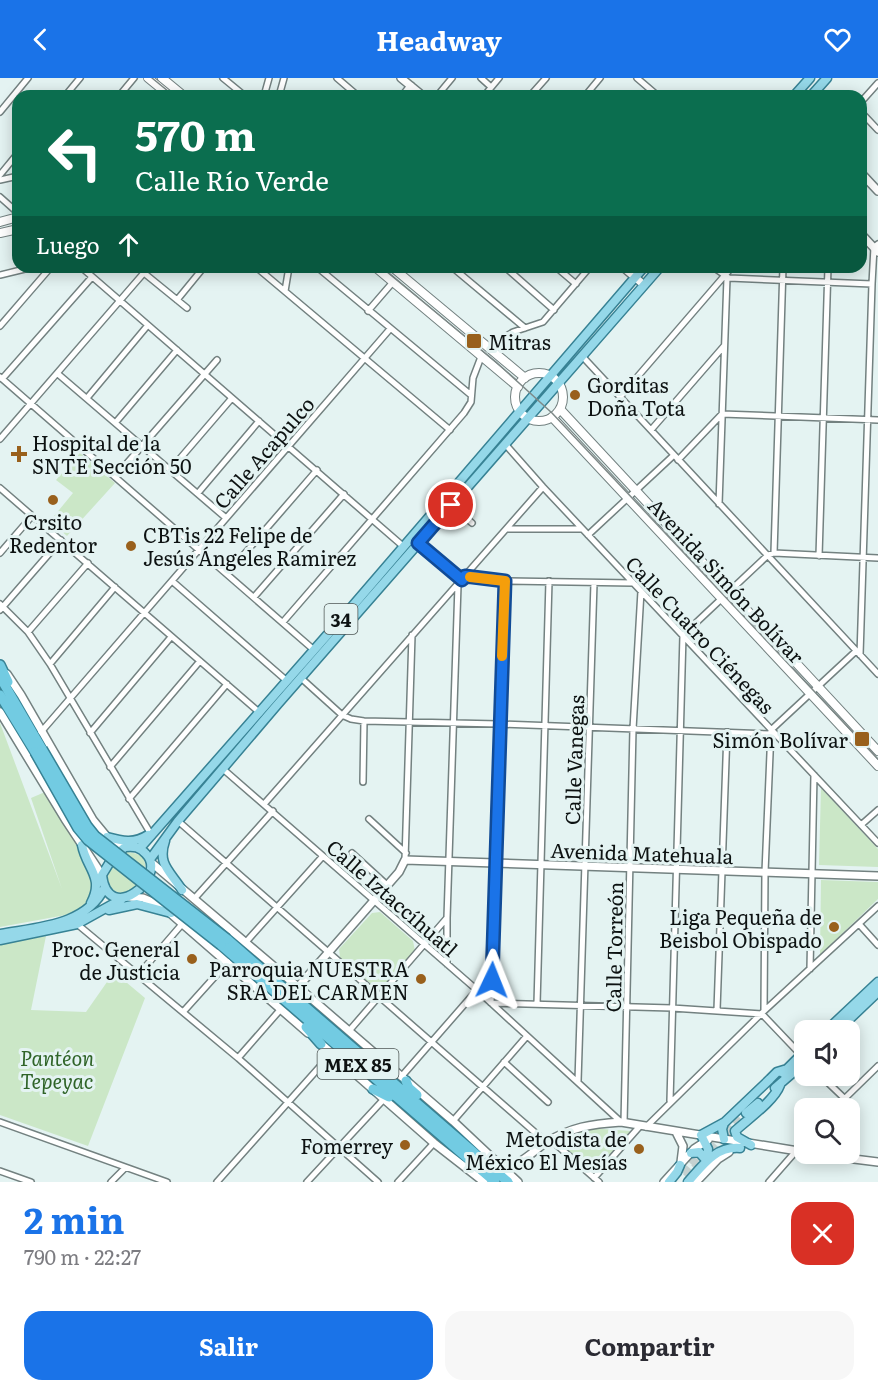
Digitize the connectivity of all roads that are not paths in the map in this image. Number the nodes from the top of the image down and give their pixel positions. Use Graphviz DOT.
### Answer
graph roads {
  1 [pos="28,78"];
  2 [pos="80,78"];
  3 [pos="134,78"];
  4 [pos="148,78"];
  5 [pos="162,78"];
  6 [pos="223,78"];
  7 [pos="337,78"];
  8 [pos="402,78"];
  9 [pos="452,78"];
  10 [pos="481,78"];
  11 [pos="499,78"];
  12 [pos="546,78"];
  13 [pos="600,78"];
  14 [pos="637,78"];
  15 [pos="810,78"];
  16 [pos="827,78"];
  17 [pos="878,83"];
  18 [pos="411,86"];
  19 [pos="491,87"];
  20 [pos="175,88"];
  21 [pos="18,90"];
  22 [pos="70,90"];
  23 [pos="123,90"];
  24 [pos="162,90"];
  25 [pos="177,90"];
  26 [pos="238,90"];
  27 [pos="351,90"];
  28 [pos="408,90"];
  29 [pos="415,90"];
  30 [pos="442,90"];
  31 [pos="489,90"];
  32 [pos="536,90"];
  33 [pos="590,90"];
  34 [pos="651,90"];
  35 [pos="799,90"];
  36 [pos="816,90"];
  37 [pos="867,95"];
  38 [pos="12,97"];
  39 [pos="0,112"];
  40 [pos="867,118"];
  41 [pos="878,130"];
  42 [pos="12,160"];
  43 [pos="0,175"];
  44 [pos="867,179"];
  45 [pos="878,191"];
  46 [pos="0,197"];
  47 [pos="12,209"];
  48 [pos="877,248"];
  49 [pos="46,273"];
  50 [pos="88,273"];
  51 [pos="144,273"];
  52 [pos="199,273"];
  53 [pos="263,273"];
  54 [pos="288,273"];
  55 [pos="324,273"];
  56 [pos="382,273"];
  57 [pos="405,273"];
  58 [pos="459,273"];
  59 [pos="512,273"];
  60 [pos="563,273"];
  61 [pos="585,273"];
  62 [pos="630,273"];
  63 [pos="639,273"];
  64 [pos="655,273"];
  65 [pos="720,273"];
  66 [pos="728,273"];
  67 [pos="783,273"];
  68 [pos="828,273"];
  69 [pos="92,277"];
  70 [pos="635,277"];
  71 [pos="725,277"];
  72 [pos="782,281"];
  73 [pos="393,282"];
  74 [pos="828,282"];
  75 [pos="576,284"];
  76 [pos="872,284"];
  77 [pos="644,285"];
  78 [pos="285,291"];
  79 [pos="177,300"];
  80 [pos="121,301"];
  81 [pos="187,308"];
  82 [pos="554,310"];
  83 [pos="368,311"];
  84 [pos="148,325"];
  85 [pos="0,326"];
  86 [pos="525,328"];
  87 [pos="390,329"];
  88 [pos="724,346"];
  89 [pos="489,347"];
  90 [pos="177,350"];
  91 [pos="582,356"];
  92 [pos="481,357"];
  93 [pos="365,358"];
  94 [pos="217,360"];
  95 [pos="58,374"];
  96 [pos="204,374"];
  97 [pos="550,376"];
  98 [pos="1,378"];
  99 [pos="525,378"];
  100 [pos="558,383"];
  101 [pos="518,387"];
  102 [pos="471,395"];
  103 [pos="620,397"];
  104 [pos="87,398"];
  105 [pos="232,398"];
  106 [pos="31,404"];
  107 [pos="560,409"];
  108 [pos="519,411"];
  109 [pos="722,414"];
  110 [pos="552,417"];
  111 [pos="779,417"];
  112 [pos="527,418"];
  113 [pos="823,418"];
  114 [pos="869,420"];
  115 [pos="878,420"];
  116 [pos="260,421"];
  117 [pos="511,421"];
  118 [pos="116,422"];
  119 [pos="519,428"];
  120 [pos="450,430"];
  121 [pos="651,430"];
  122 [pos="1,435"];
  123 [pos="505,444"];
  124 [pos="143,445"];
  125 [pos="288,446"];
  126 [pos="676,458"];
  127 [pos="171,469"];
  128 [pos="317,470"];
  129 [pos="115,477"];
  130 [pos="543,488"];
  131 [pos="2,490"];
  132 [pos="635,492"];
  133 [pos="198,493"];
  134 [pos="344,494"];
  135 [pos="0,498"];
  136 [pos="628,499"];
  137 [pos="719,504"];
  138 [pos="451,505"];
  139 [pos="32,516"];
  140 [pos="226,518"];
  141 [pos="373,519"];
  142 [pos="472,523"];
  143 [pos="507,529"];
  144 [pos="582,529"];
  145 [pos="588,535"];
  146 [pos="61,540"];
  147 [pos="418,543"];
  148 [pos="404,547"];
  149 [pos="199,550"];
  150 [pos="0,553"];
  151 [pos="771,554"];
  152 [pos="819,556"];
  153 [pos="864,557"];
  154 [pos="878,558"];
  155 [pos="88,563"];
  156 [pos="227,574"];
  157 [pos="462,580"];
  158 [pos="172,581"];
  159 [pos="505,581"];
  160 [pos="549,581"];
  161 [pos="594,583"];
  162 [pos="633,583"];
  163 [pos="115,587"];
  164 [pos="641,591"];
  165 [pos="728,592"];
  166 [pos="254,597"];
  167 [pos="721,598"];
  168 [pos="1,607"];
  169 [pos="144,613"];
  170 [pos="283,622"];
  171 [pos="28,632"];
  172 [pos="412,635"];
  173 [pos="683,635"];
  174 [pos="171,636"];
  175 [pos="314,650"];
  176 [pos="858,653"];
  177 [pos="200,661"];
  178 [pos="50,664"];
  179 [pos="0,665"];
  180 [pos="878,674"];
  181 [pos="0,677"];
  182 [pos="300,678"];
  183 [pos="287,681"];
  184 [pos="227,684"];
  185 [pos="818,688"];
  186 [pos="10,693"];
  187 [pos="811,694"];
  188 [pos="1,698"];
  189 [pos="70,699"];
  190 [pos="0,712"];
  191 [pos="260,712"];
  192 [pos="342,715"];
  193 [pos="364,721"];
  194 [pos="409,722"];
  195 [pos="453,722"];
  196 [pos="500,724"];
  197 [pos="544,726"];
  198 [pos="589,728"];
  199 [pos="633,729"];
  200 [pos="680,730"];
  201 [pos="42,732"];
  202 [pos="727,732"];
  203 [pos="771,732"];
  204 [pos="90,733"];
  205 [pos="39,751"];
  206 [pos="878,751"];
  207 [pos="878,766"];
  208 [pos="110,767"];
  209 [pos="223,769"];
  210 [pos="814,775"];
  211 [pos="363,782"];
  212 [pos="129,799"];
  213 [pos="265,803"];
  214 [pos="878,810"];
  215 [pos="273,811"];
  216 [pos="369,819"];
  217 [pos="178,821"];
  218 [pos="861,825"];
  219 [pos="167,834"];
  220 [pos="151,835"];
  221 [pos="106,836"];
  222 [pos="878,843"];
  223 [pos="125,847"];
  224 [pos="84,848"];
  225 [pos="140,848"];
  226 [pos="352,853"];
  227 [pos="323,856"];
  228 [pos="405,857"];
  229 [pos="152,861"];
  230 [pos="450,862"];
  231 [pos="226,863"];
  232 [pos="496,863"];
  233 [pos="540,865"];
  234 [pos="584,867"];
  235 [pos="629,867"];
  236 [pos="676,869"];
  237 [pos="721,871"];
  238 [pos="765,872"];
  239 [pos="812,874"];
  240 [pos="102,875"];
  241 [pos="878,876"];
  242 [pos="174,884"];
  243 [pos="387,885"];
  244 [pos="105,887"];
  245 [pos="182,890"];
  246 [pos="125,898"];
  247 [pos="194,899"];
  248 [pos="374,901"];
  249 [pos="162,906"];
  250 [pos="878,906"];
  251 [pos="277,907"];
  252 [pos="91,912"];
  253 [pos="171,913"];
  254 [pos="447,918"];
  255 [pos="183,923"];
  256 [pos="77,924"];
  257 [pos="859,924"];
  258 [pos="0,934"];
  259 [pos="0,940"];
  260 [pos="224,942"];
  261 [pos="246,942"];
  262 [pos="425,945"];
  263 [pos="878,945"];
  264 [pos="329,952"];
  265 [pos="228,962"];
  266 [pos="447,964"];
  267 [pos="810,969"];
  268 [pos="139,974"];
  269 [pos="878,982"];
  270 [pos="294,990"];
  271 [pos="477,990"];
  272 [pos="878,992"];
  273 [pos="380,996"];
  274 [pos="281,998"];
  275 [pos="491,1003"];
  276 [pos="537,1004"];
  277 [pos="580,1005"];
  278 [pos="627,1007"];
  279 [pos="672,1008"];
  280 [pos="280,1010"];
  281 [pos="717,1010"];
  282 [pos="183,1012"];
  283 [pos="763,1012"];
  284 [pos="838,1020"];
  285 [pos="849,1020"];
  286 [pos="338,1022"];
  287 [pos="349,1031"];
  288 [pos="527,1036"];
  289 [pos="432,1041"];
  290 [pos="321,1044"];
  291 [pos="794,1047"];
  292 [pos="332,1053"];
  293 [pos="238,1058"];
  294 [pos="504,1062"];
  295 [pos="794,1064"];
  296 [pos="878,1066"];
  297 [pos="794,1068"];
  298 [pos="787,1069"];
  299 [pos="404,1079"];
  300 [pos="578,1081"];
  301 [pos="780,1085"];
  302 [pos="483,1086"];
  303 [pos="831,1086"];
  304 [pos="373,1089"];
  305 [pos="844,1098"];
  306 [pos="289,1101"];
  307 [pos="387,1101"];
  308 [pos="670,1101"];
  309 [pos="549,1102"];
  310 [pos="434,1118"];
  311 [pos="453,1121"];
  312 [pos="0,1122"];
  313 [pos="724,1122"];
  314 [pos="622,1123"];
  315 [pos="643,1127"];
  316 [pos="435,1131"];
  317 [pos="735,1131"];
  318 [pos="676,1132"];
  319 [pos="707,1138"];
  320 [pos="724,1140"];
  321 [pos="549,1141"];
  322 [pos="434,1143"];
  323 [pos="751,1145"];
  324 [pos="339,1147"];
  325 [pos="740,1148"];
  326 [pos="794,1151"];
  327 [pos="794,1152"];
  328 [pos="691,1153"];
  329 [pos="860,1159"];
  330 [pos="494,1160"];
  331 [pos="707,1161"];
  332 [pos="878,1162"];
  333 [pos="125,1168"];
  334 [pos="0,1171"];
  335 [pos="703,1174"];
  336 [pos="684,1176"];
  337 [pos="597,1180"];
  338 [pos="31,1182"];
  339 [pos="111,1182"];
  340 [pos="167,1182"];
  341 [pos="217,1182"];
  342 [pos="307,1182"];
  343 [pos="378,1182"];
  344 [pos="398,1182"];
  345 [pos="484,1182"];
  346 [pos="495,1182"];
  347 [pos="508,1182"];
  348 [pos="518,1182"];
  349 [pos="664,1182"];
  350 [pos="669,1182"];
  351 [pos="675,1182"];
  352 [pos="696,1182"];
  353 [pos="768,1182"];
  1 -- 21 [label="street"];
  2 -- 22 [label="street"];
  3 -- 23 [label="street"];
  4 -- 24 [label="main road"];
  5 -- 20 [label="main road"];
  6 -- 26 [label="street"];
  7 -- 27 [label="street"];
  8 -- 18 [label="street"];
  9 -- 30 [label="street"];
  10 -- 19 [label="street"];
  11 -- 19 [label="street"];
  12 -- 32 [label="street"];
  13 -- 33 [label="street"];
  14 -- 34 [label="street"];
  15 -- 35 [label="main road"];
  16 -- 36 [label="main road"];
  17 -- 37 [label="street"];
  18 -- 28 [label="street"];
  18 -- 29 [label="street"];
  19 -- 31 [label="street"];
  20 -- 25 [label="main road"];
  38 -- 39 [label="street"];
  40 -- 41 [label="street"];
  42 -- 43 [label="street"];
  44 -- 45 [label="street"];
  46 -- 47 [label="street"];
  48 -- 76 [label="street"];
  49 -- 85 [label="street"];
  50 -- 69 [label="street"];
  51 -- 79 [label="street"];
  51 -- 80 [label="street"];
  52 -- 79 [label="street"];
  53 -- 78 [label="street"];
  54 -- 78 [label="street"];
  55 -- 83 [label="street"];
  56 -- 73 [label="main road"];
  57 -- 89 [label="main road"];
  58 -- 86 [label="street"];
  59 -- 82 [label="street"];
  60 -- 75 [label="street"];
  61 -- 75 [label="street"];
  62 -- 70 [label="street"];
  63 -- 70 [label="main road, 34"];
  64 -- 77 [label="main road, 34"];
  65 -- 71 [label="street"];
  66 -- 71 [label="street"];
  67 -- 72 [label="street"];
  68 -- 74 [label="street"];
  69 -- 80 [label="street"];
  69 -- 98 [label="street"];
  70 -- 77 [label="street"];
  70 -- 97 [label="main road, 34"];
  71 -- 72 [label="street"];
  71 -- 88 [label="street"];
  71 -- 103 [label="street"];
  72 -- 74 [label="street"];
  72 -- 111 [label="street"];
  73 -- 83 [label="street"];
  73 -- 92 [label="main road"];
  74 -- 76 [label="street"];
  74 -- 113 [label="street"];
  75 -- 82 [label="street"];
  76 -- 114 [label="street"];
  77 -- 91 [label="main road, 34"];
  78 -- 93 [label="street"];
  79 -- 81 [label="street"];
  80 -- 84 [label="street"];
  80 -- 95 [label="street"];
  82 -- 86 [label="street"];
  83 -- 87 [label="street"];
  84 -- 90 [label="street"];
  84 -- 104 [label="street"];
  86 -- 89 [label="street"];
  87 -- 93 [label="street, Calle Acapulco"];
  87 -- 102 [label="street"];
  88 -- 109 [label="street"];
  88 -- 121 [label="street"];
  89 -- 99 [label="main road"];
  90 -- 96 [label="street"];
  90 -- 118 [label="street"];
  91 -- 100 [label="main road, 34"];
  91 -- 103 [label="street"];
  92 -- 101 [label="main road"];
  92 -- 102 [label="street"];
  93 -- 120 [label="street"];
  93 -- 125 [label="street, Calle Acapulco"];
  94 -- 96 [label="street"];
  95 -- 104 [label="street"];
  95 -- 106 [label="street"];
  96 -- 105 [label="street"];
  96 -- 124 [label="street"];
  97 -- 99 [label="main road"];
  97 -- 100 [label="main road"];
  97 -- 108 [label="main road, 34"];
  98 -- 106 [label="street"];
  99 -- 101 [label="main road"];
  100 -- 107 [label="main road"];
  100 -- 112 [label="main road, 34"];
  101 -- 108 [label="main road"];
  102 -- 120 [label="street"];
  103 -- 121 [label="street"];
  104 -- 118 [label="street"];
  105 -- 116 [label="street"];
  105 -- 127 [label="street"];
  106 -- 122 [label="street"];
  106 -- 129 [label="street"];
  107 -- 110 [label="main road"];
  107 -- 132 [label="main road, Avenida Simón Bolívar"];
  108 -- 112 [label="main road"];
  108 -- 117 [label="main road, 34"];
  109 -- 111 [label="street"];
  109 -- 126 [label="street"];
  109 -- 137 [label="street"];
  110 -- 112 [label="main road"];
  110 -- 136 [label="main road, Avenida Simón Bolívar"];
  111 -- 113 [label="street"];
  111 -- 151 [label="street"];
  112 -- 119 [label="main road, 34"];
  113 -- 114 [label="street"];
  113 -- 152 [label="street"];
  114 -- 115 [label="street"];
  114 -- 153 [label="street"];
  116 -- 125 [label="street"];
  116 -- 133 [label="street"];
  117 -- 119 [label="main road"];
  117 -- 148 [label="main road, 34"];
  118 -- 124 [label="street"];
  119 -- 123 [label="main road, 34"];
  120 -- 141 [label="street"];
  121 -- 126 [label="street"];
  123 -- 130 [label="street, Calle Cuatro Ciénegas"];
  123 -- 138 [label="main road, 34"];
  124 -- 127 [label="street"];
  124 -- 129 [label="street"];
  125 -- 128 [label="street"];
  125 -- 140 [label="street, Calle Acapulco"];
  126 -- 132 [label="street"];
  126 -- 137 [label="street"];
  127 -- 133 [label="street"];
  128 -- 134 [label="street"];
  128 -- 156 [label="street"];
  129 -- 149 [label="street"];
  130 -- 143 [label="street"];
  130 -- 144 [label="street, Calle Cuatro Ciénegas"];
  131 -- 135 [label="street"];
  131 -- 139 [label="street"];
  132 -- 136 [label="street"];
  132 -- 165 [label="main road, Avenida Simón Bolívar"];
  133 -- 140 [label="street"];
  134 -- 141 [label="street"];
  134 -- 166 [label="street"];
  136 -- 145 [label="street"];
  136 -- 167 [label="main road, Avenida Simón Bolívar"];
  137 -- 151 [label="street"];
  138 -- 142 [label="street"];
  138 -- 147 [label="main road, 34"];
  139 -- 146 [label="street"];
  139 -- 150 [label="street"];
  140 -- 149 [label="street, Calle Acapulco"];
  141 -- 148 [label="street"];
  141 -- 170 [label="street"];
  143 -- 144 [label="street"];
  143 -- 157 [label="street"];
  144 -- 145 [label="street, Calle Cuatro Ciénegas"];
  145 -- 162 [label="street, Calle Cuatro Ciénegas"];
  146 -- 155 [label="street"];
  146 -- 168 [label="street"];
  147 -- 157 [label="street"];
  147 -- 182 [label="main road, 34"];
  148 -- 175 [label="main road, 34"];
  149 -- 156 [label="street"];
  149 -- 158 [label="street, Calle Acapulco"];
  151 -- 152 [label="street"];
  151 -- 165 [label="street"];
  151 -- 176 [label="street"];
  152 -- 153 [label="street"];
  153 -- 154 [label="street"];
  153 -- 176 [label="street"];
  155 -- 163 [label="street"];
  155 -- 171 [label="street"];
  156 -- 166 [label="street"];
  157 -- 159 [label="street"];
  157 -- 172 [label="street"];
  157 -- 195 [label="street"];
  158 -- 169 [label="street, Calle Acapulco"];
  158 -- 183 [label="street"];
  159 -- 160 [label="street"];
  159 -- 196 [label="street"];
  160 -- 161 [label="street"];
  160 -- 197 [label="street"];
  161 -- 162 [label="street"];
  161 -- 198 [label="street, Calle Vanegas"];
  162 -- 164 [label="street, Calle Cuatro Ciénegas"];
  163 -- 169 [label="street"];
  163 -- 178 [label="street"];
  164 -- 173 [label="street, Calle Cuatro Ciénegas"];
  164 -- 199 [label="street, Calle Torreón"];
  165 -- 167 [label="street"];
  165 -- 185 [label="main road, Avenida Simón Bolívar"];
  166 -- 170 [label="street"];
  167 -- 173 [label="street"];
  167 -- 187 [label="main road, Avenida Simón Bolívar"];
  168 -- 171 [label="street"];
  169 -- 174 [label="street"];
  169 -- 189 [label="street, Calle Acapulco"];
  170 -- 175 [label="street"];
  171 -- 178 [label="street"];
  172 -- 192 [label="street"];
  172 -- 194 [label="street"];
  173 -- 200 [label="street"];
  173 -- 203 [label="street, Calle Cuatro Ciénegas"];
  174 -- 177 [label="street"];
  174 -- 204 [label="street"];
  175 -- 183 [label="main road, 34"];
  176 -- 180 [label="street"];
  176 -- 185 [label="street"];
  177 -- 184 [label="street"];
  177 -- 208 [label="street"];
  178 -- 189 [label="street"];
  179 -- 186 [label="highway"];
  179 -- 201 [label="street"];
  181 -- 186 [label="highway, MEX 85"];
  182 -- 192 [label="street"];
  182 -- 209 [label="main road, 34"];
  183 -- 191 [label="main road, 34"];
  184 -- 191 [label="street"];
  184 -- 212 [label="street"];
  185 -- 187 [label="street"];
  185 -- 206 [label="main road, Avenida Simón Bolívar"];
  186 -- 205 [label="highway, MEX 85"];
  187 -- 203 [label="street"];
  187 -- 207 [label="main road, Avenida Simón Bolívar"];
  188 -- 205 [label="highway, MEX 85"];
  189 -- 201 [label="street, Calle Acapulco"];
  189 -- 204 [label="street"];
  190 -- 224 [label="street"];
  191 -- 220 [label="main road, 34"];
  192 -- 193 [label="street"];
  192 -- 213 [label="street"];
  193 -- 194 [label="street"];
  193 -- 211 [label="street"];
  194 -- 195 [label="street"];
  194 -- 228 [label="street"];
  195 -- 196 [label="street"];
  195 -- 230 [label="street"];
  196 -- 197 [label="street"];
  196 -- 232 [label="street"];
  197 -- 198 [label="street"];
  197 -- 233 [label="street"];
  198 -- 199 [label="street"];
  198 -- 234 [label="street, Calle Vanegas"];
  199 -- 200 [label="street"];
  199 -- 235 [label="street, Calle Torreón"];
  200 -- 202 [label="street"];
  200 -- 236 [label="street"];
  201 -- 221 [label="street"];
  202 -- 203 [label="street"];
  202 -- 237 [label="street"];
  203 -- 210 [label="street, Calle Cuatro Ciénegas"];
  203 -- 238 [label="street"];
  204 -- 208 [label="street"];
  205 -- 260 [label="highway, MEX 85, bridge"];
  208 -- 212 [label="street"];
  209 -- 213 [label="street, Calle Iztaccíhuatl"];
  209 -- 217 [label="main road, 34"];
  210 -- 218 [label="street, Calle Cuatro Ciénegas"];
  210 -- 239 [label="street"];
  212 -- 220 [label="street"];
  213 -- 215 [label="street, Calle Iztaccíhuatl"];
  214 -- 218 [label="street"];
  215 -- 227 [label="street, Calle Iztaccíhuatl"];
  215 -- 231 [label="street"];
  216 -- 228 [label="street"];
  217 -- 219 [label="main road, 34"];
  217 -- 231 [label="street"];
  218 -- 222 [label="street, Calle Cuatro Ciénegas"];
  219 -- 229 [label="main road, 34"];
  219 -- 245 [label="main road"];
  220 -- 221 [label="main road"];
  220 -- 225 [label="main road"];
  221 -- 223 [label="street"];
  221 -- 224 [label="street"];
  223 -- 225 [label="main road"];
  223 -- 240 [label="main road"];
  224 -- 240 [label="street"];
  224 -- 252 [label="main road"];
  225 -- 229 [label="main road"];
  226 -- 243 [label="street"];
  227 -- 248 [label="street, Calle Iztaccíhuatl"];
  227 -- 251 [label="street"];
  228 -- 230 [label="street, Avenida Matehuala"];
  228 -- 243 [label="street"];
  229 -- 242 [label="street"];
  229 -- 246 [label="main road, 34"];
  230 -- 232 [label="street, Avenida Matehuala"];
  230 -- 254 [label="street"];
  231 -- 247 [label="street"];
  231 -- 251 [label="street"];
  232 -- 233 [label="street, Avenida Matehuala"];
  232 -- 275 [label="street"];
  233 -- 234 [label="street, Avenida Matehuala"];
  233 -- 276 [label="street"];
  234 -- 235 [label="street, Avenida Matehuala"];
  234 -- 277 [label="street, Calle Vanegas"];
  235 -- 236 [label="street, Avenida Matehuala"];
  235 -- 278 [label="street, Calle Torreón"];
  236 -- 237 [label="street, Avenida Matehuala"];
  236 -- 279 [label="street"];
  237 -- 238 [label="street, Avenida Matehuala"];
  237 -- 281 [label="street"];
  238 -- 239 [label="street, Avenida Matehuala"];
  238 -- 283 [label="street"];
  239 -- 241 [label="street, Avenida Matehuala"];
  239 -- 267 [label="street"];
  240 -- 244 [label="main road"];
  242 -- 245 [label="street"];
  242 -- 249 [label="street"];
  243 -- 248 [label="street"];
  244 -- 246 [label="main road"];
  244 -- 252 [label="main road, 34"];
  245 -- 247 [label="street"];
  246 -- 249 [label="street"];
  246 -- 252 [label="main road, 34"];
  247 -- 261 [label="street"];
  248 -- 262 [label="street, Calle Iztaccíhuatl"];
  248 -- 264 [label="street"];
  249 -- 253 [label="street"];
  250 -- 257 [label="street"];
  251 -- 261 [label="street"];
  251 -- 264 [label="street"];
  252 -- 253 [label="main road"];
  252 -- 256 [label="main road, 34"];
  252 -- 258 [label="main road, 34"];
  253 -- 255 [label="street"];
  254 -- 262 [label="street"];
  254 -- 266 [label="street"];
  255 -- 265 [label="street"];
  255 -- 268 [label="street"];
  256 -- 259 [label="main road, 34"];
  256 -- 268 [label="street"];
  257 -- 263 [label="street"];
  257 -- 267 [label="street"];
  260 -- 270 [label="highway, MEX 85"];
  260 -- 274 [label="highway, MEX 85"];
  261 -- 270 [label="street"];
  262 -- 266 [label="street, Calle Iztaccíhuatl"];
  262 -- 273 [label="street"];
  264 -- 270 [label="street"];
  264 -- 273 [label="street"];
  265 -- 280 [label="street"];
  265 -- 282 [label="street"];
  266 -- 271 [label="street, Calle Iztaccíhuatl"];
  267 -- 283 [label="street"];
  268 -- 282 [label="street"];
  269 -- 284 [label="main road"];
  270 -- 286 [label="highway"];
  270 -- 310 [label="highway, MEX 85"];
  271 -- 275 [label="street, Calle Iztaccíhuatl"];
  271 -- 289 [label="street"];
  272 -- 285 [label="main road"];
  273 -- 287 [label="street"];
  273 -- 289 [label="street"];
  274 -- 290 [label="highway"];
  274 -- 316 [label="highway, MEX 85"];
  275 -- 276 [label="street"];
  275 -- 288 [label="street, Calle Iztaccíhuatl"];
  276 -- 277 [label="street"];
  277 -- 278 [label="street"];
  277 -- 300 [label="street, Calle Vanegas"];
  278 -- 279 [label="street"];
  278 -- 314 [label="street, Calle Torreón"];
  279 -- 281 [label="street"];
  279 -- 308 [label="street"];
  280 -- 290 [label="street"];
  280 -- 293 [label="street"];
  281 -- 283 [label="street"];
  282 -- 293 [label="street"];
  283 -- 291 [label="street"];
  283 -- 308 [label="street"];
  286 -- 287 [label="street"];
  287 -- 299 [label="street"];
  288 -- 294 [label="street"];
  288 -- 300 [label="street, Calle Iztaccíhuatl"];
  289 -- 299 [label="street"];
  289 -- 302 [label="street"];
  290 -- 292 [label="street"];
  292 -- 304 [label="street"];
  292 -- 306 [label="street"];
  293 -- 306 [label="street"];
  294 -- 302 [label="street"];
  294 -- 309 [label="street"];
  295 -- 298 [label="main road"];
  296 -- 305 [label="street"];
  297 -- 301 [label="main road"];
  298 -- 301 [label="main road"];
  298 -- 313 [label="main road"];
  299 -- 310 [label="highway"];
  299 -- 311 [label="street"];
  300 -- 314 [label="street, Calle Iztaccíhuatl"];
  301 -- 317 [label="main road"];
  302 -- 311 [label="street"];
  302 -- 321 [label="street"];
  303 -- 305 [label="street"];
  304 -- 307 [label="street"];
  304 -- 316 [label="highway"];
  306 -- 324 [label="street"];
  306 -- 341 [label="street"];
  307 -- 322 [label="street"];
  307 -- 324 [label="street"];
  308 -- 315 [label="street"];
  310 -- 347 [label="highway, MEX 85"];
  311 -- 330 [label="street"];
  312 -- 333 [label="street"];
  313 -- 317 [label="main road"];
  313 -- 319 [label="main road"];
  313 -- 320 [label="main road"];
  314 -- 315 [label="street"];
  314 -- 321 [label="street"];
  315 -- 318 [label="street"];
  315 -- 337 [label="street"];
  316 -- 346 [label="highway, MEX 85"];
  317 -- 323 [label="main road"];
  318 -- 319 [label="street"];
  318 -- 336 [label="street"];
  319 -- 320 [label="street"];
  319 -- 328 [label="street"];
  319 -- 331 [label="main road"];
  320 -- 323 [label="street"];
  321 -- 330 [label="street"];
  321 -- 337 [label="street"];
  322 -- 344 [label="street"];
  322 -- 345 [label="street"];
  323 -- 325 [label="street"];
  323 -- 326 [label="street"];
  324 -- 342 [label="street"];
  324 -- 343 [label="street"];
  325 -- 331 [label="main road"];
  325 -- 335 [label="street"];
  327 -- 353 [label="street"];
  328 -- 331 [label="main road"];
  328 -- 336 [label="street"];
  329 -- 332 [label="street"];
  330 -- 348 [label="street"];
  331 -- 335 [label="street"];
  331 -- 336 [label="main road"];
  333 -- 339 [label="street"];
  333 -- 340 [label="street"];
  334 -- 338 [label="street"];
  335 -- 352 [label="street"];
  336 -- 349 [label="street"];
  336 -- 350 [label="main road"];
  336 -- 351 [label="main road"];
}
